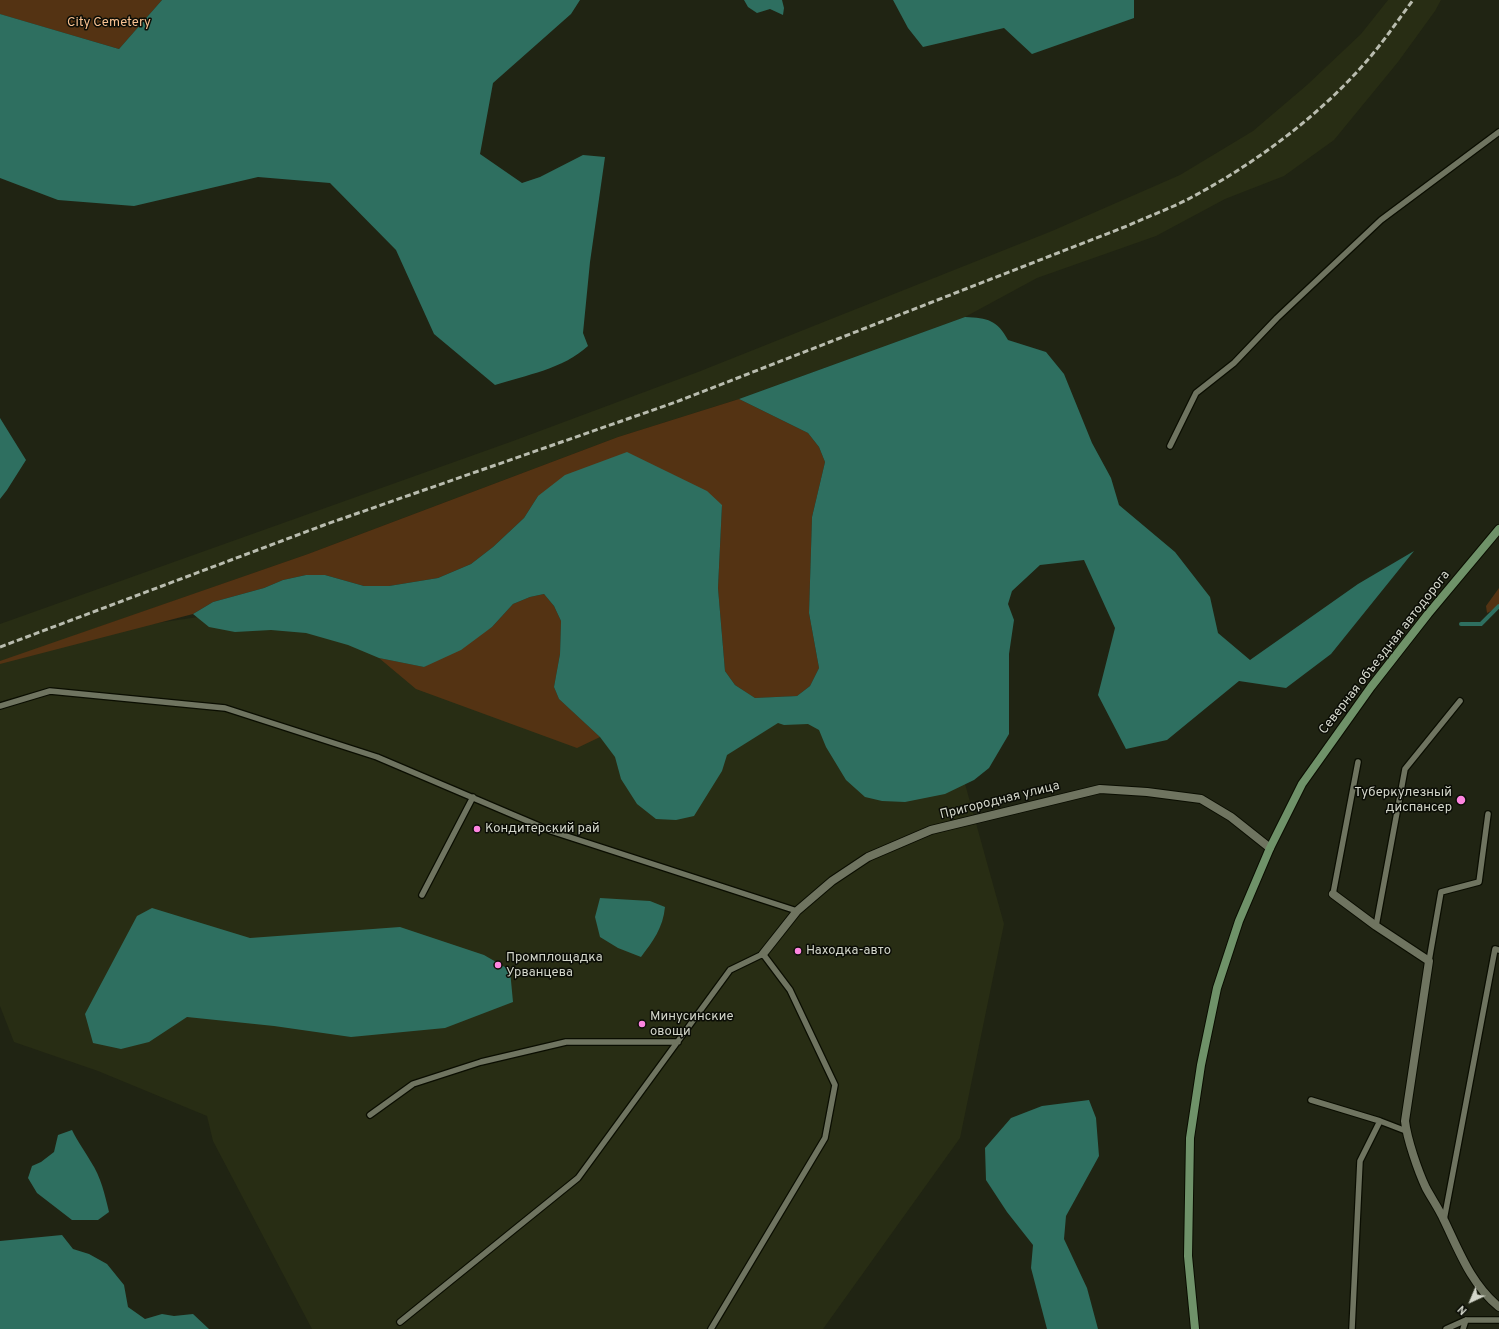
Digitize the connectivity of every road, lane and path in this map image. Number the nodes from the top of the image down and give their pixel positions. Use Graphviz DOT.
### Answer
graph roads {
  1 [pos="1499,132"];
  2 [pos="1170,446"];
  3 [pos="1499,529"];
  4 [pos="1460,701"];
  5 [pos="0,706"];
  6 [pos="1358,762"];
  7 [pos="473,797"];
  8 [pos="1488,814"];
  9 [pos="1270,848"];
  10 [pos="1333,894"];
  11 [pos="422,895"];
  12 [pos="797,911"];
  13 [pos="1376,926"];
  14 [pos="1499,950"];
  15 [pos="763,954"];
  16 [pos="1429,961"];
  17 [pos="678,1042"];
  18 [pos="1311,1100"];
  19 [pos="370,1115"];
  20 [pos="1380,1121"];
  21 [pos="1406,1131"];
  22 [pos="1444,1220"];
  23 [pos="1499,1307"];
  24 [pos="1466,1320"];
  25 [pos="1499,1320"];
  26 [pos="400,1322"];
  27 [pos="711,1329"];
  28 [pos="1196,1329"];
  29 [pos="1352,1329"];
  30 [pos="1446,1329"];
  31 [pos="1463,1329"];
  1 -- 2 [label="lane"];
  3 -- 9 [label="street, Северная объездная автодорога"];
  4 -- 13 [label="lane"];
  5 -- 7 [label="lane"];
  6 -- 10 [label="lane"];
  7 -- 11 [label="lane"];
  7 -- 12 [label="lane"];
  8 -- 16 [label="lane"];
  9 -- 12 [label="street, Пригородная улица"];
  9 -- 28 [label="street, Северная объездная автодорога"];
  10 -- 13 [label="street"];
  12 -- 15 [label="street, Пригородная улица"];
  13 -- 16 [label="street"];
  14 -- 22 [label="lane"];
  15 -- 17 [label="lane"];
  15 -- 27 [label="lane"];
  16 -- 21 [label="street"];
  17 -- 19 [label="lane"];
  17 -- 26 [label="lane"];
  18 -- 20 [label="lane"];
  20 -- 21 [label="lane"];
  20 -- 29 [label="lane"];
  21 -- 22 [label="street"];
  22 -- 23 [label="street"];
  24 -- 25 [label="lane"];
  24 -- 30 [label="lane"];
  24 -- 31 [label="lane"];
}
